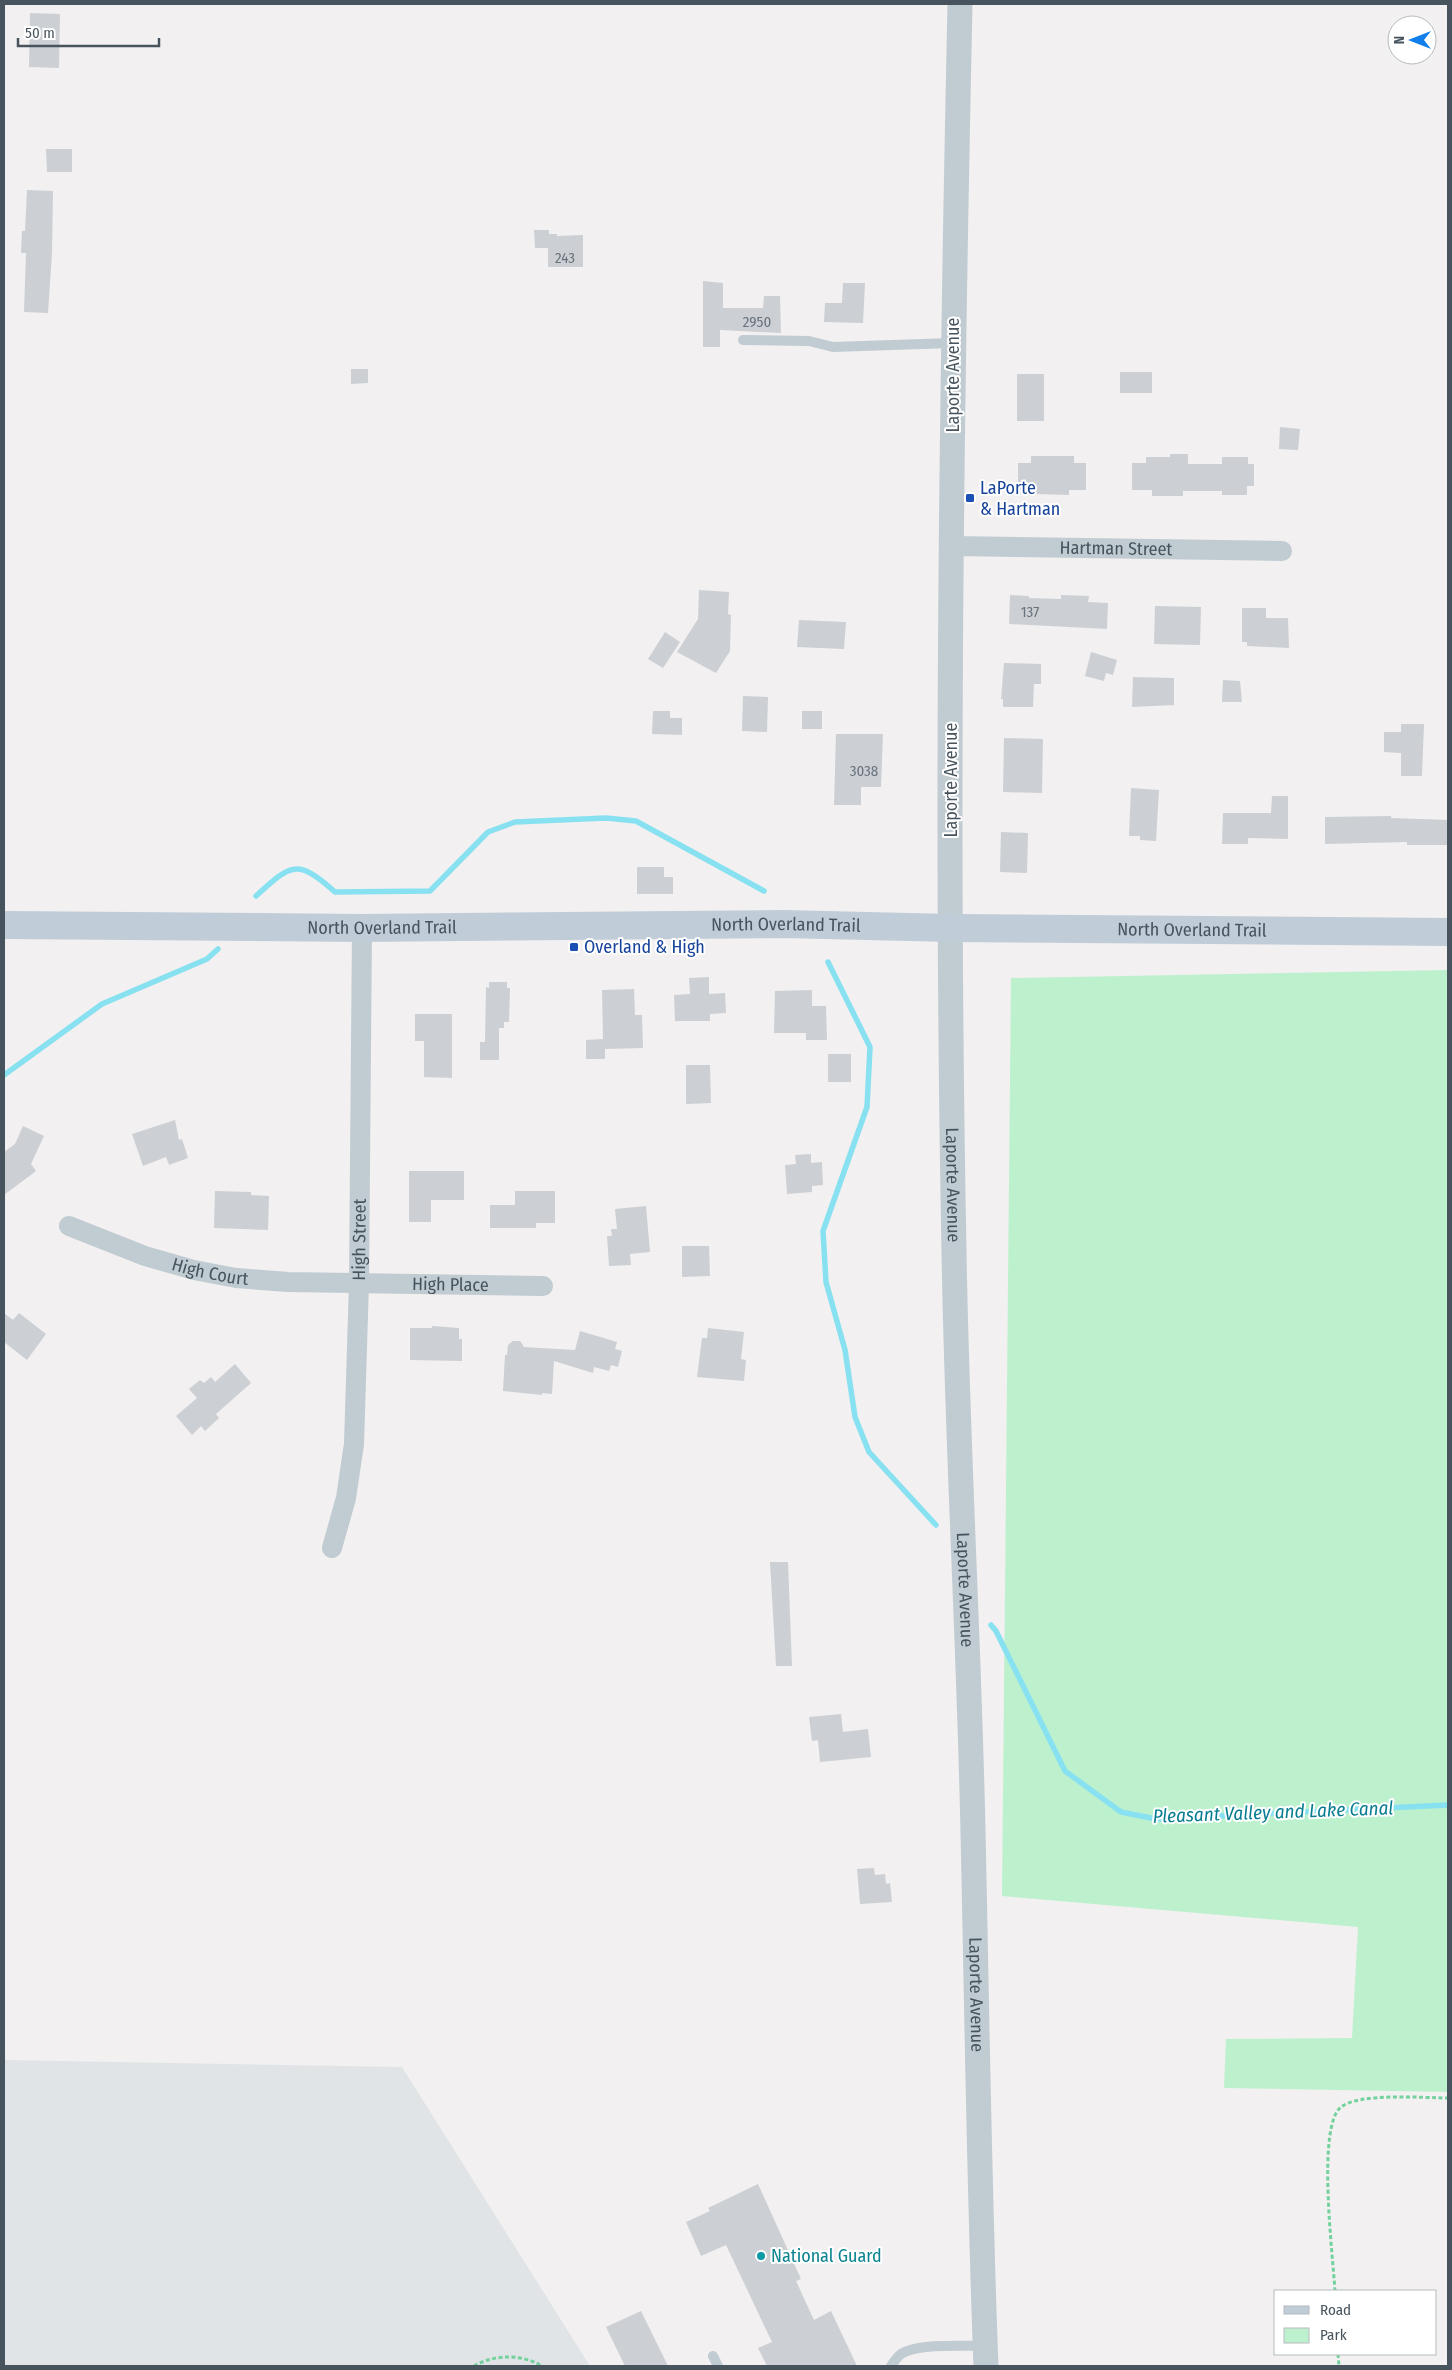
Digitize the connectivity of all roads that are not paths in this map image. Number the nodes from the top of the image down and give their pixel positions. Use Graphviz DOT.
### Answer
graph roads {
  1 [pos="960,4"];
  2 [pos="743,340"];
  3 [pos="952,343"];
  4 [pos="951,546"];
  5 [pos="1282,551"];
  6 [pos="4,925"];
  7 [pos="362,928"];
  8 [pos="951,928"];
  9 [pos="1448,932"];
  10 [pos="68,1226"];
  11 [pos="359,1283"];
  12 [pos="542,1286"];
  13 [pos="332,1548"];
  14 [pos="986,2356"];
  15 [pos="891,2366"];
  1 -- 3 [label="street, Laporte Avenue"];
  2 -- 3 [label="lane"];
  3 -- 4 [label="street, Laporte Avenue"];
  4 -- 5 [label="street, Hartman Street"];
  4 -- 8 [label="street, Laporte Avenue"];
  6 -- 7 [label="main road, North Overland Trail"];
  7 -- 8 [label="main road, North Overland Trail"];
  7 -- 11 [label="street, High Street"];
  8 -- 9 [label="main road, North Overland Trail"];
  8 -- 14 [label="street, Laporte Avenue"];
  10 -- 11 [label="street, High Court"];
  11 -- 12 [label="street, High Place"];
  11 -- 13 [label="street, High Street"];
  14 -- 15 [label="lane"];
}
